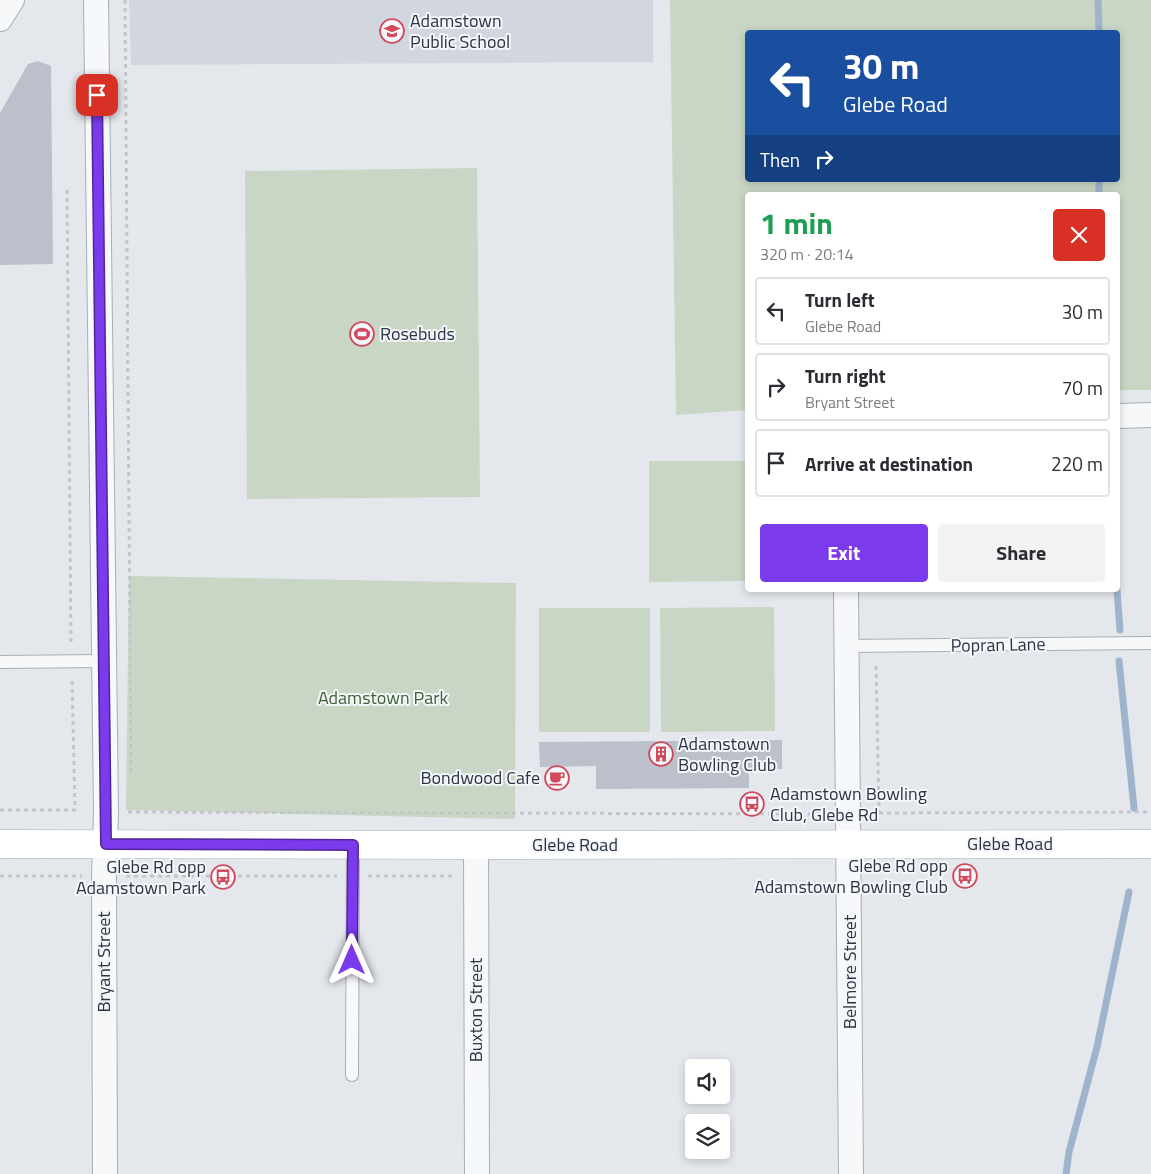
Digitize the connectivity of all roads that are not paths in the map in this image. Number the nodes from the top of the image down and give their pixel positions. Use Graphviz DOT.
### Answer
graph roads {
  1 [pos="12,0"];
  2 [pos="96,0"];
  3 [pos="0,19"];
  4 [pos="1151,415"];
  5 [pos="1120,416"];
  6 [pos="846,592"];
  7 [pos="1151,643"];
  8 [pos="846,646"];
  9 [pos="103,661"];
  10 [pos="0,662"];
  11 [pos="0,844"];
  12 [pos="106,844"];
  13 [pos="849,844"];
  14 [pos="1151,844"];
  15 [pos="353,845"];
  16 [pos="476,845"];
  17 [pos="352,1075"];
  18 [pos="105,1174"];
  19 [pos="476,1174"];
  20 [pos="851,1174"];
  1 -- 3 [label="street"];
  2 -- 9 [label="street, Bryant Street"];
  4 -- 5 [label="street"];
  6 -- 8 [label="street, Belmore Street"];
  7 -- 8 [label="lane, Popran Lane"];
  8 -- 13 [label="street, Belmore Street"];
  9 -- 10 [label="lane"];
  9 -- 12 [label="street, Bryant Street"];
  11 -- 12 [label="main road, Glebe Road"];
  12 -- 15 [label="main road, Glebe Road"];
  12 -- 18 [label="street, Bryant Street"];
  13 -- 14 [label="main road, Glebe Road"];
  13 -- 16 [label="main road, Glebe Road"];
  13 -- 20 [label="street, Belmore Street"];
  15 -- 16 [label="main road, Glebe Road"];
  15 -- 17 [label="lane"];
  16 -- 19 [label="street, Buxton Street"];
}
